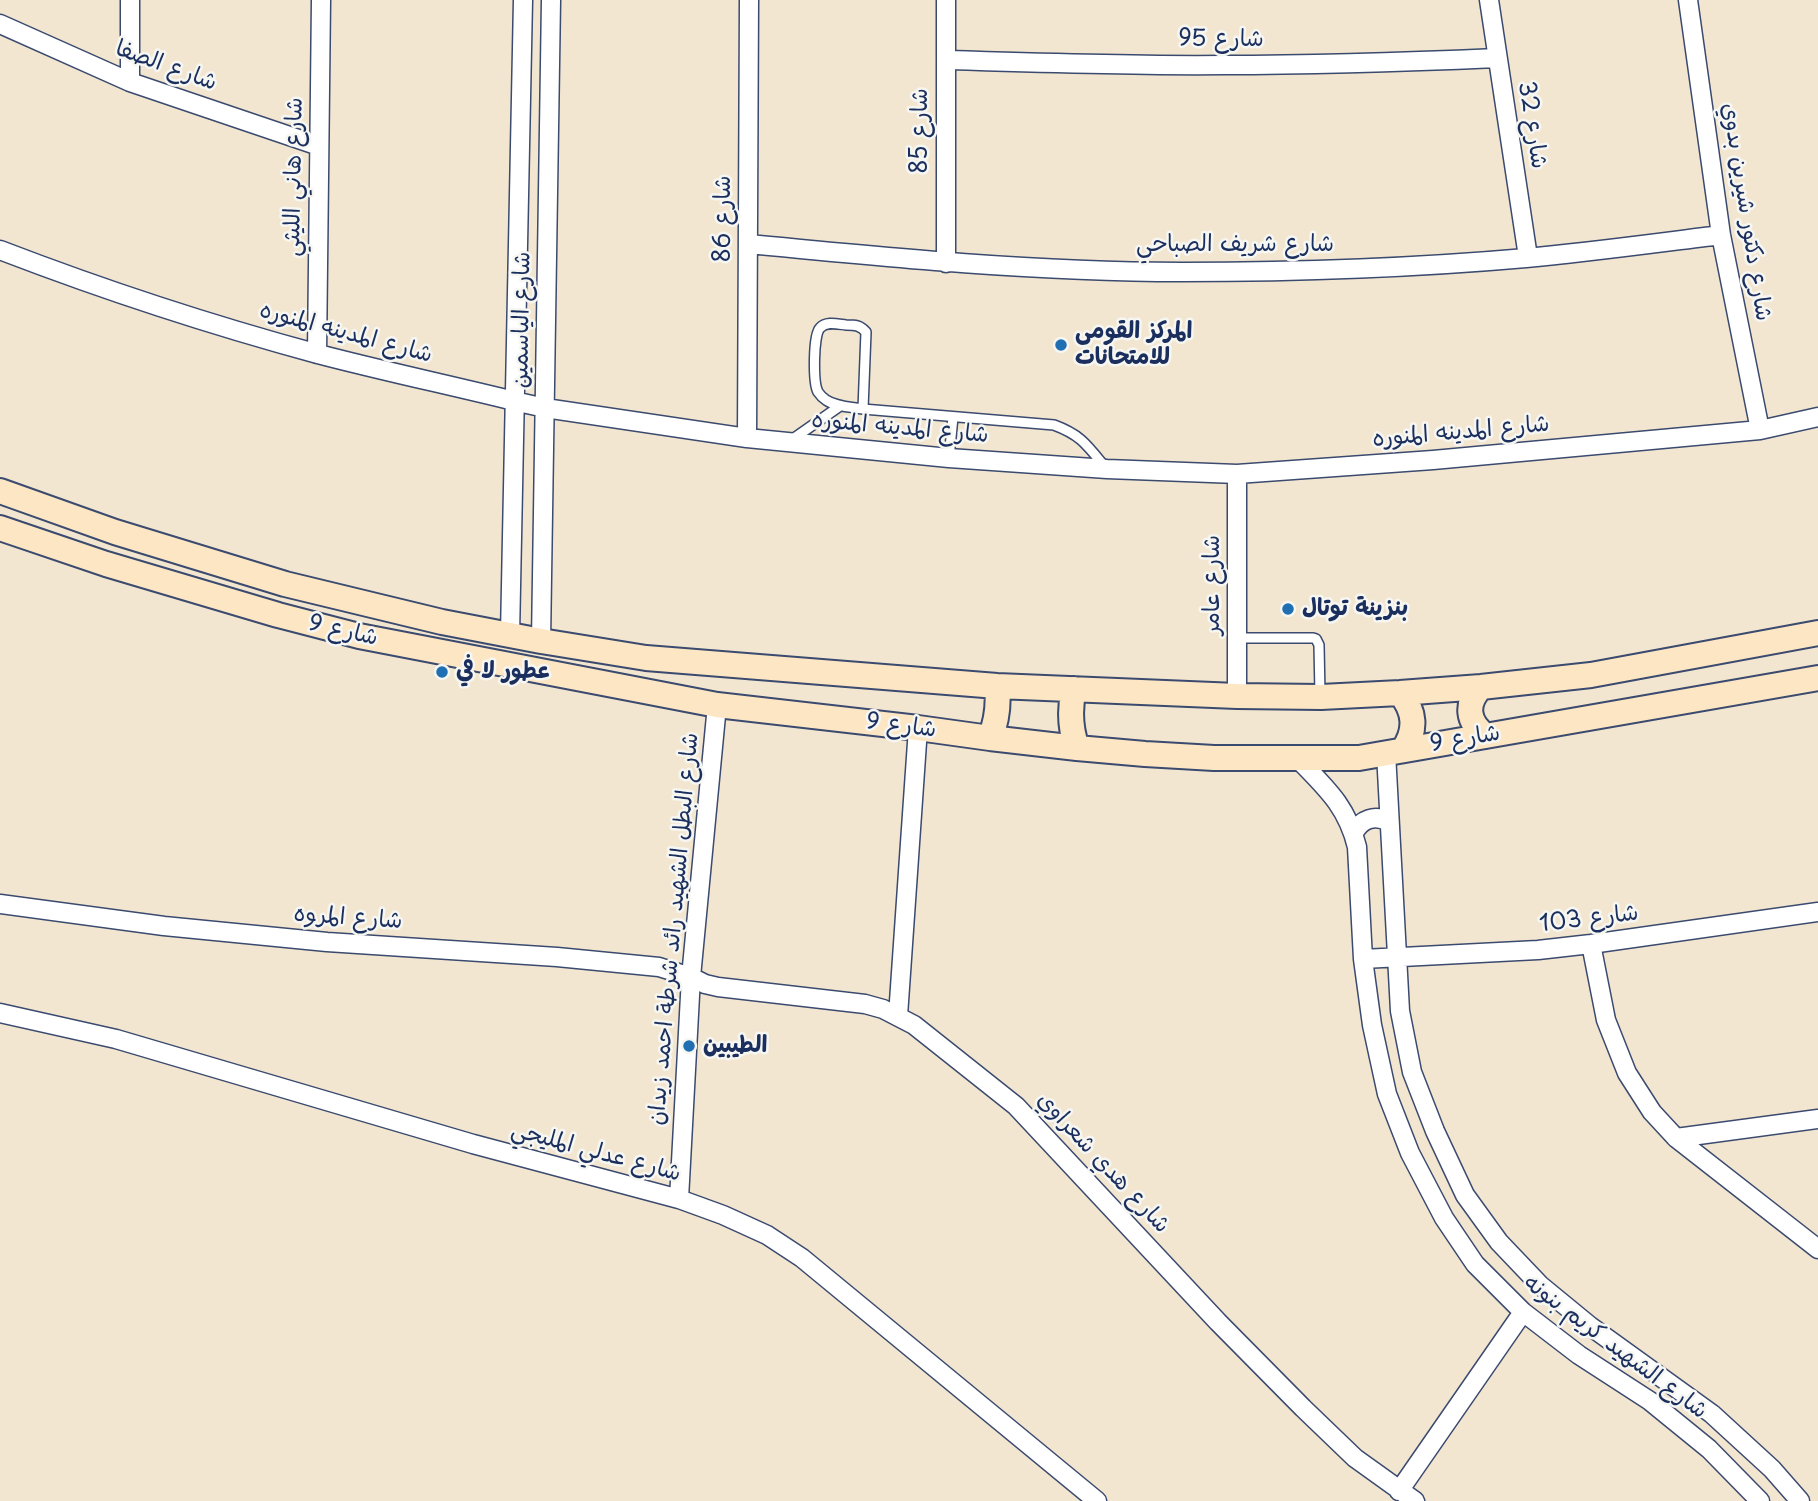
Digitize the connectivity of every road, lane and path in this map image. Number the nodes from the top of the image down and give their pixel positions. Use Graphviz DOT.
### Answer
graph roads {
  1 [pos="130,0"];
  2 [pos="321,0"];
  3 [pos="523,0"];
  4 [pos="537,0"];
  5 [pos="551,0"];
  6 [pos="749,0"];
  7 [pos="946,0"];
  8 [pos="1489,0"];
  9 [pos="1688,0"];
  10 [pos="0,24"];
  11 [pos="1497,58"];
  12 [pos="946,60"];
  13 [pos="130,82"];
  14 [pos="319,146"];
  15 [pos="1721,235"];
  16 [pos="748,244"];
  17 [pos="0,250"];
  18 [pos="1528,257"];
  19 [pos="946,263"];
  20 [pos="317,354"];
  21 [pos="514,401"];
  22 [pos="840,406"];
  23 [pos="545,408"];
  24 [pos="863,409"];
  25 [pos="953,417"];
  26 [pos="1818,417"];
  27 [pos="1760,430"];
  28 [pos="747,438"];
  29 [pos="788,442"];
  30 [pos="949,458"];
  31 [pos="1107,469"];
  32 [pos="1237,474"];
  33 [pos="0,491"];
  34 [pos="0,528"];
  35 [pos="1818,633"];
  36 [pos="510,635"];
  37 [pos="1238,638"];
  38 [pos="541,641"];
  39 [pos="1818,678"];
  40 [pos="996,686"];
  41 [pos="1481,687"];
  42 [pos="1074,689"];
  43 [pos="1400,693"];
  44 [pos="1237,696"];
  45 [pos="1321,696"];
  46 [pos="717,705"];
  47 [pos="918,728"];
  48 [pos="1486,736"];
  49 [pos="990,738"];
  50 [pos="1077,748"];
  51 [pos="1394,752"];
  52 [pos="1298,759"];
  53 [pos="1389,821"];
  54 [pos="1354,833"];
  55 [pos="0,904"];
  56 [pos="1818,912"];
  57 [pos="1591,944"];
  58 [pos="1397,958"];
  59 [pos="1363,959"];
  60 [pos="691,977"];
  61 [pos="0,1013"];
  62 [pos="898,1016"];
  63 [pos="1818,1119"];
  64 [pos="1676,1138"];
  65 [pos="679,1199"];
  66 [pos="1818,1249"];
  67 [pos="1523,1312"];
  68 [pos="1399,1491"];
  69 [pos="1097,1501"];
  70 [pos="1415,1501"];
  71 [pos="1760,1501"];
  72 [pos="1800,1501"];
  1 -- 13 [label="street"];
  2 -- 14 [label="street, شارع هاني الليثي"];
  3 -- 21 [label="street, شارع الياسمين"];
  4 -- 5 [label="street"];
  5 -- 23 [label="street, شارع الياسمين"];
  6 -- 16 [label="street, شارع 86"];
  7 -- 12 [label="street, شارع 85"];
  8 -- 11 [label="street, شارع 32"];
  9 -- 15 [label="street, شارع دكتور شيرين بدوي"];
  10 -- 13 [label="street, شارع الصفا"];
  11 -- 12 [label="street, شارع 95"];
  11 -- 18 [label="street, شارع 32"];
  12 -- 19 [label="street, شارع 85"];
  13 -- 14 [label="street, شارع الصفا"];
  14 -- 20 [label="street, شارع هاني الليثي"];
  15 -- 18 [label="street, شارع شريف الصباحي"];
  15 -- 27 [label="street, شارع دكتور شيرين بدوي"];
  16 -- 19 [label="street, شارع شريف الصباحي"];
  16 -- 28 [label="street, شارع 86"];
  17 -- 20 [label="street, شارع المدينه المنوره"];
  18 -- 19 [label="street, شارع شريف الصباحي"];
  20 -- 21 [label="street, شارع المدينه المنوره"];
  21 -- 23 [label="street, شارع المدينه المنوره"];
  21 -- 36 [label="street, شارع الياسمين"];
  22 -- 24 [label="lane"];
  22 -- 24 [label="lane"];
  22 -- 29 [label="lane"];
  23 -- 28 [label="street, شارع المدينه المنوره"];
  23 -- 38 [label="street, شارع الياسمين"];
  24 -- 25 [label="lane"];
  25 -- 30 [label="lane"];
  25 -- 31 [label="lane"];
  26 -- 27 [label="street, شارع المدينه المنوره"];
  27 -- 32 [label="street, شارع المدينه المنوره"];
  28 -- 29 [label="street, شارع المدينه المنوره"];
  29 -- 30 [label="street, شارع المدينه المنوره"];
  30 -- 31 [label="street, شارع المدينه المنوره"];
  31 -- 32 [label="street, شارع المدينه المنوره"];
  32 -- 37 [label="street, شارع عامر"];
  33 -- 36 [label="main road, شارع 9"];
  34 -- 46 [label="main road, شارع 9"];
  35 -- 41 [label="main road, شارع 9"];
  36 -- 38 [label="main road, شارع 9"];
  37 -- 44 [label="street, شارع عامر"];
  37 -- 45 [label="lane"];
  38 -- 40 [label="main road, شارع 9"];
  39 -- 48 [label="main road, شارع 9"];
  40 -- 42 [label="main road, شارع 9"];
  40 -- 49 [label="main road"];
  41 -- 43 [label="main road, شارع 9"];
  41 -- 48 [label="main road"];
  42 -- 44 [label="main road, شارع 9"];
  42 -- 50 [label="main road"];
  43 -- 45 [label="main road, شارع 9"];
  43 -- 51 [label="main road"];
  44 -- 45 [label="main road, شارع 9"];
  46 -- 47 [label="main road, شارع 9"];
  46 -- 60 [label="street, شارع البطل الشهيد رائد شرطة احمد زيدان"];
  47 -- 49 [label="main road, شارع 9"];
  47 -- 62 [label="street"];
  48 -- 51 [label="main road, شارع 9"];
  49 -- 50 [label="main road, شارع 9"];
  50 -- 52 [label="main road, شارع 9"];
  51 -- 52 [label="main road, شارع 9"];
  51 -- 53 [label="street, شارع الشهيد كريم بنونه"];
  52 -- 54 [label="street, شارع الشهيد كريم بنونه"];
  53 -- 54 [label="street"];
  53 -- 58 [label="street, شارع الشهيد كريم بنونه"];
  54 -- 59 [label="street, شارع الشهيد كريم بنونه"];
  55 -- 60 [label="street, شارع المروه"];
  56 -- 57 [label="street, شارع 103"];
  57 -- 58 [label="street, شارع 103"];
  57 -- 64 [label="street"];
  58 -- 59 [label="street, شارع 103"];
  58 -- 72 [label="street, شارع الشهيد كريم بنونه"];
  59 -- 67 [label="street, شارع الشهيد كريم بنونه"];
  60 -- 62 [label="street, شارع هدي شعراوي"];
  60 -- 65 [label="street, شارع البطل الشهيد رائد شرطة احمد زيدان"];
  61 -- 65 [label="street, شارع عدلي المليجي"];
  62 -- 68 [label="street, شارع هدي شعراوي"];
  63 -- 64 [label="street"];
  64 -- 66 [label="street"];
  65 -- 69 [label="street, شارع عدلي المليجي"];
  67 -- 68 [label="street"];
  67 -- 71 [label="street, شارع الشهيد كريم بنونه"];
  68 -- 70 [label="street, شارع هدي شعراوي"];
}
